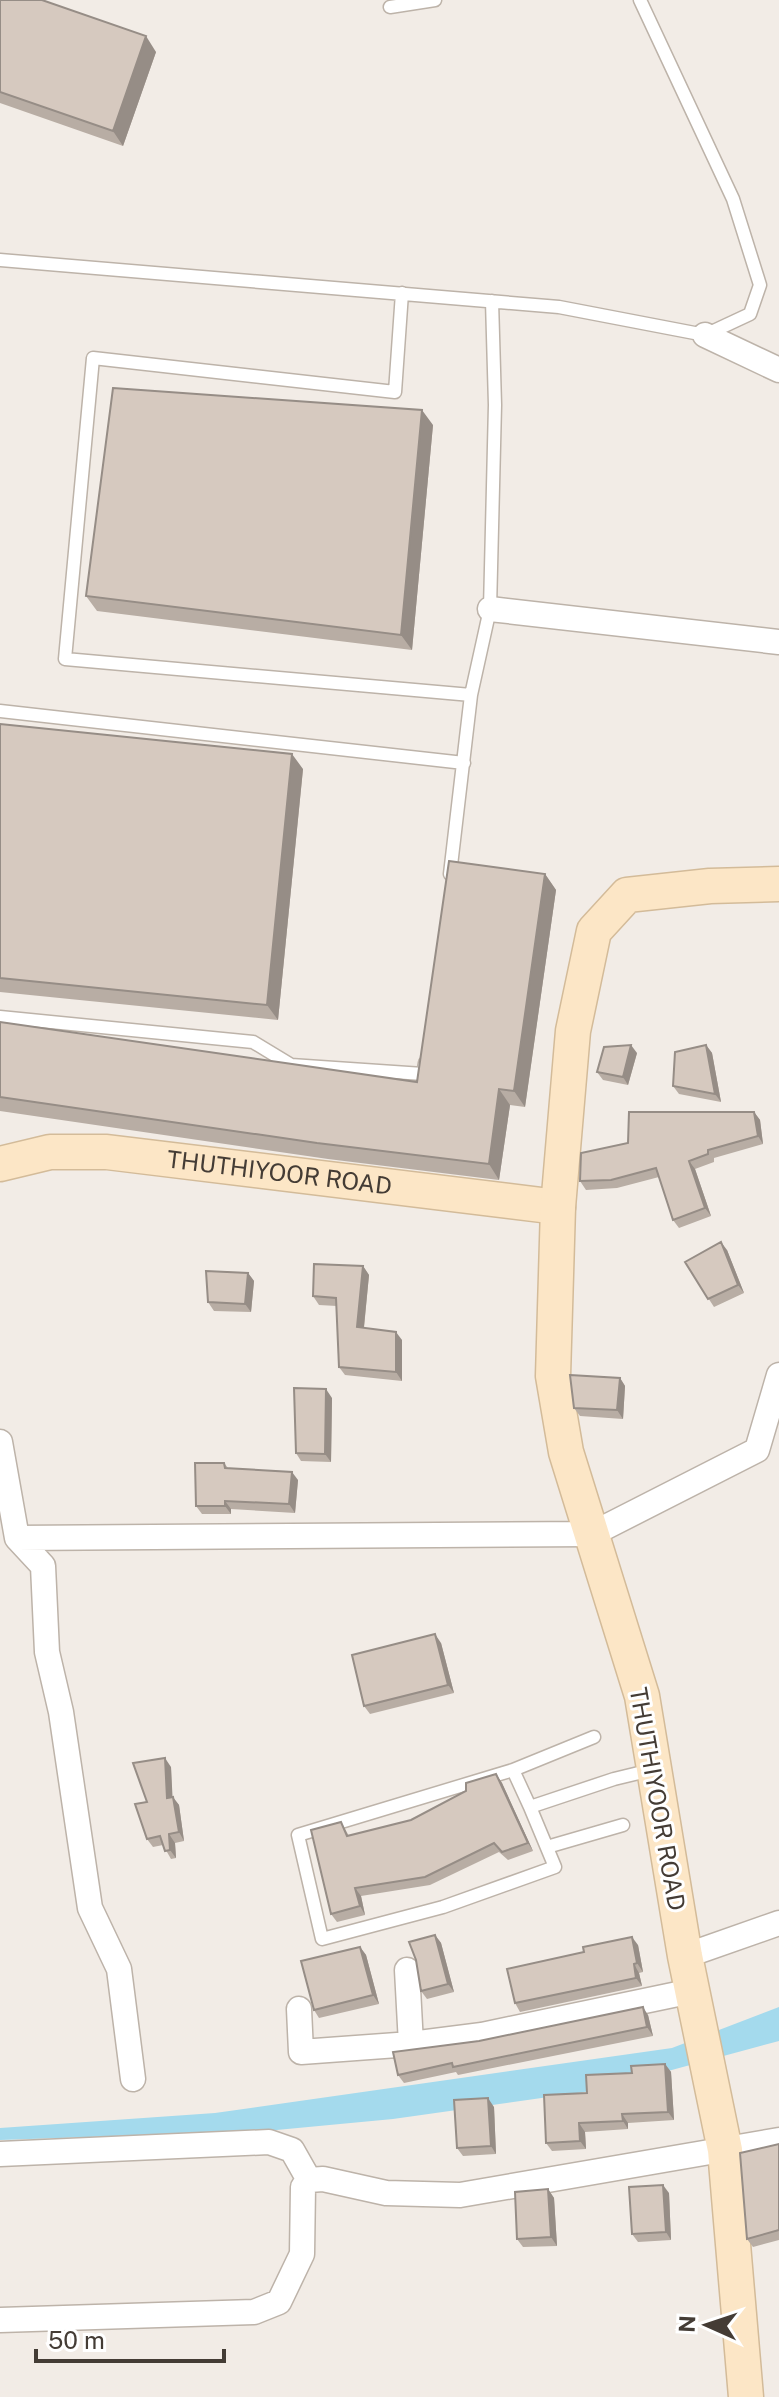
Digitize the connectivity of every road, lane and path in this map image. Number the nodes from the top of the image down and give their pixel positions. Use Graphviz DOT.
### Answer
graph roads {
  1 [pos="435,0"];
  2 [pos="640,0"];
  3 [pos="390,7"];
  4 [pos="0,260"];
  5 [pos="402,293"];
  6 [pos="492,301"];
  7 [pos="705,335"];
  8 [pos="779,370"];
  9 [pos="490,609"];
  10 [pos="779,642"];
  11 [pos="471,695"];
  12 [pos="0,711"];
  13 [pos="464,763"];
  14 [pos="779,884"];
  15 [pos="448,887"];
  16 [pos="0,1017"];
  17 [pos="427,1043"];
  18 [pos="0,1164"];
  19 [pos="558,1207"];
  20 [pos="779,1375"];
  21 [pos="0,1442"];
  22 [pos="592,1534"];
  23 [pos="17,1538"];
  24 [pos="594,1737"];
  25 [pos="513,1770"];
  26 [pos="654,1770"];
  27 [pos="530,1807"];
  28 [pos="623,1825"];
  29 [pos="547,1847"];
  30 [pos="779,1923"];
  31 [pos="685,1956"];
  32 [pos="407,1970"];
  33 [pos="694,2002"];
  34 [pos="299,2009"];
  35 [pos="411,2044"];
  36 [pos="133,2079"];
  37 [pos="779,2140"];
  38 [pos="725,2150"];
  39 [pos="0,2154"];
  40 [pos="309,2180"];
  41 [pos="0,2320"];
  42 [pos="746,2397"];
  1 -- 3 [label="lane"];
  2 -- 7 [label="lane"];
  4 -- 5 [label="lane"];
  5 -- 6 [label="lane"];
  5 -- 11 [label="lane"];
  6 -- 7 [label="lane"];
  6 -- 9 [label="lane"];
  7 -- 8 [label="street"];
  9 -- 10 [label="street"];
  9 -- 11 [label="lane"];
  11 -- 13 [label="lane"];
  12 -- 13 [label="lane"];
  13 -- 15 [label="lane"];
  14 -- 19 [label="main road, THUTHIYOOR ROAD"];
  16 -- 17 [label="lane"];
  18 -- 19 [label="main road, THUTHIYOOR ROAD"];
  19 -- 22 [label="main road, THUTHIYOOR ROAD"];
  20 -- 22 [label="street"];
  21 -- 23 [label="street"];
  22 -- 23 [label="street"];
  22 -- 26 [label="main road, THUTHIYOOR ROAD"];
  23 -- 36 [label="street"];
  24 -- 25 [label="lane"];
  25 -- 27 [label="lane"];
  25 -- 29 [label="lane"];
  26 -- 27 [label="lane"];
  26 -- 31 [label="main road, THUTHIYOOR ROAD"];
  27 -- 29 [label="lane"];
  28 -- 29 [label="lane"];
  30 -- 31 [label="street"];
  31 -- 33 [label="main road, THUTHIYOOR ROAD"];
  32 -- 35 [label="street"];
  33 -- 35 [label="street"];
  33 -- 38 [label="main road, THUTHIYOOR ROAD"];
  34 -- 35 [label="street"];
  37 -- 38 [label="street"];
  38 -- 40 [label="street"];
  38 -- 42 [label="main road, THUTHIYOOR ROAD"];
  39 -- 40 [label="street"];
  40 -- 41 [label="street"];
}
